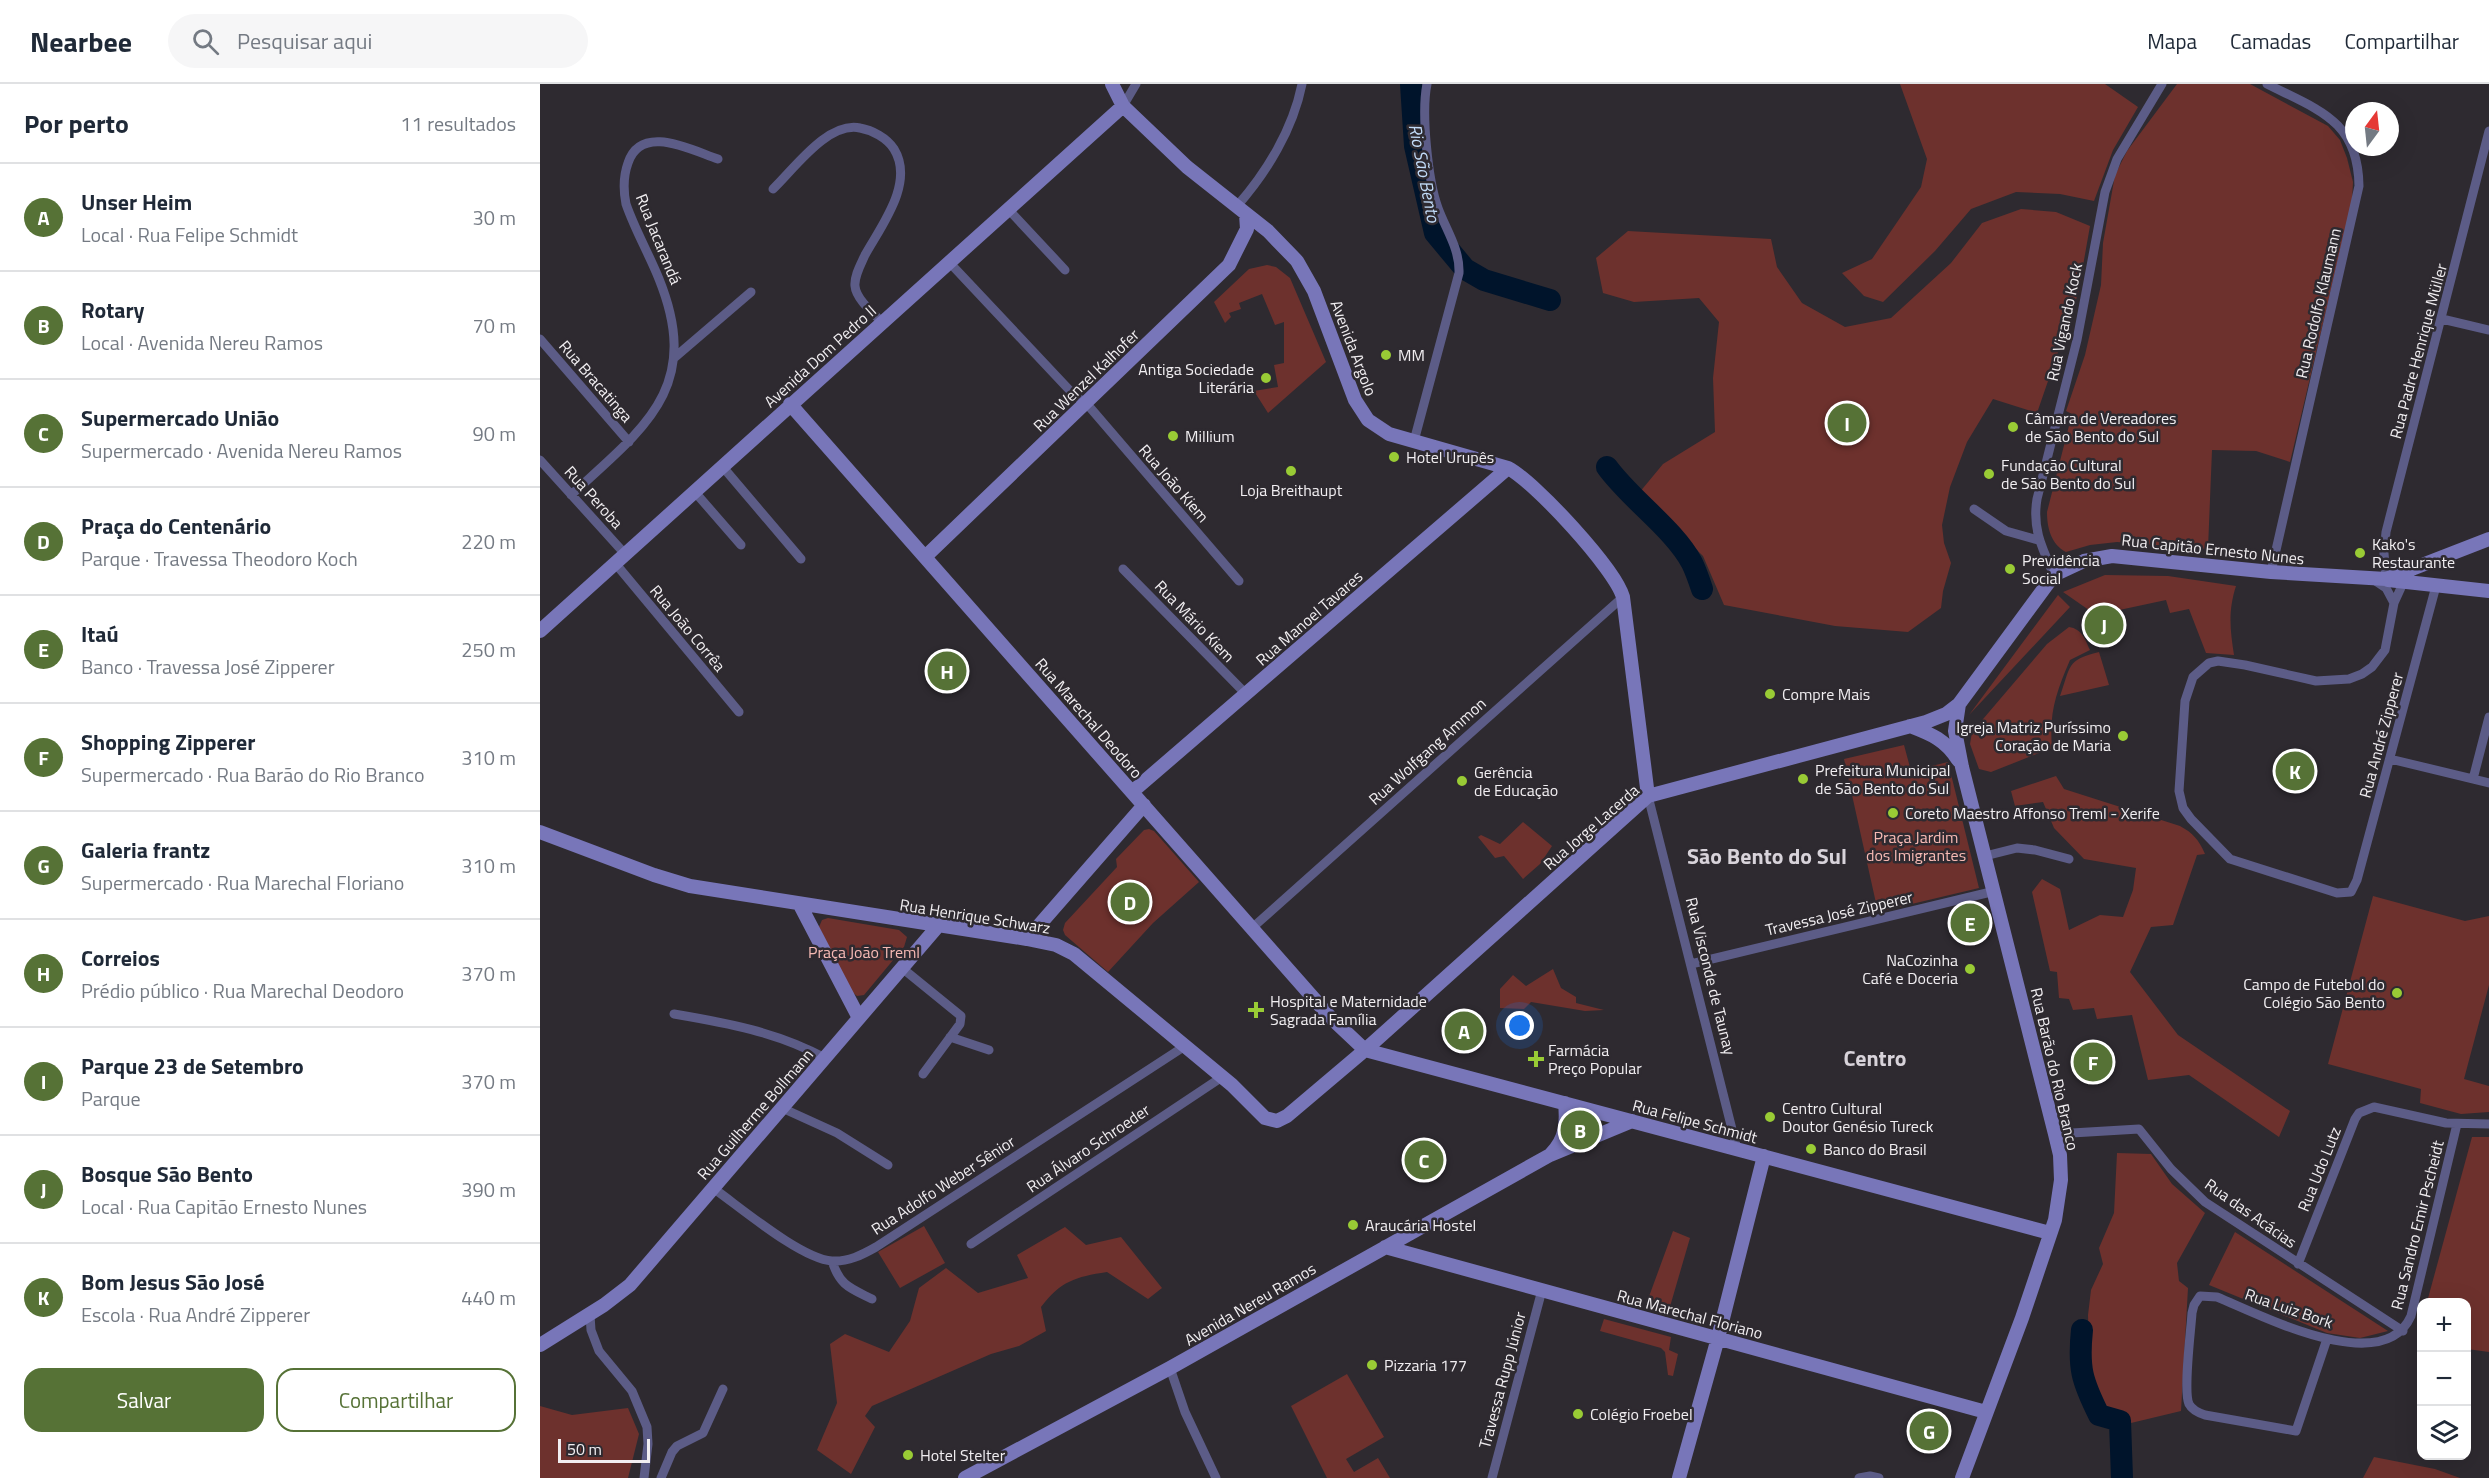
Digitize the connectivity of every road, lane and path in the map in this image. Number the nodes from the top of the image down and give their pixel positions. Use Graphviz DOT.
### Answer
graph roads {
  1 [pos="1112,84"];
  2 [pos="1136,84"];
  3 [pos="1302,84"];
  4 [pos="1427,84"];
  5 [pos="2162,84"];
  6 [pos="2267,84"];
  7 [pos="1123,106"];
  8 [pos="2489,131"];
  9 [pos="718,159"];
  10 [pos="773,189"];
  11 [pos="1008,209"];
  12 [pos="1241,210"];
  13 [pos="949,262"];
  14 [pos="1065,270"];
  15 [pos="751,291"];
  16 [pos="2442,319"];
  17 [pos="882,322"];
  18 [pos="2489,330"];
  19 [pos="540,339"];
  20 [pos="674,358"];
  21 [pos="790,404"];
  22 [pos="1087,404"];
  23 [pos="1414,441"];
  24 [pos="629,442"];
  25 [pos="540,460"];
  26 [pos="722,466"];
  27 [pos="1508,468"];
  28 [pos="694,491"];
  29 [pos="571,495"];
  30 [pos="1974,509"];
  31 [pos="2489,539"];
  32 [pos="2038,540"];
  33 [pos="741,545"];
  34 [pos="925,557"];
  35 [pos="620,559"];
  36 [pos="801,560"];
  37 [pos="2434,560"];
  38 [pos="2412,568"];
  39 [pos="1123,569"];
  40 [pos="2271,573"];
  41 [pos="2054,575"];
  42 [pos="2380,580"];
  43 [pos="1239,581"];
  44 [pos="2404,581"];
  45 [pos="2436,586"];
  46 [pos="2489,591"];
  47 [pos="1623,597"];
  48 [pos="2394,603"];
  49 [pos="540,631"];
  50 [pos="1246,694"];
  51 [pos="1959,704"];
  52 [pos="738,712"];
  53 [pos="2489,717"];
  54 [pos="1910,726"];
  55 [pos="2390,759"];
  56 [pos="1962,766"];
  57 [pos="2473,779"];
  58 [pos="2489,783"];
  59 [pos="1132,792"];
  60 [pos="1648,796"];
  61 [pos="1144,806"];
  62 [pos="540,832"];
  63 [pos="1985,856"];
  64 [pos="2069,859"];
  65 [pos="1995,891"];
  66 [pos="800,905"];
  67 [pos="938,926"];
  68 [pos="1252,928"];
  69 [pos="1027,939"];
  70 [pos="1691,964"];
  71 [pos="902,968"];
  72 [pos="674,1014"];
  73 [pos="859,1018"];
  74 [pos="950,1037"];
  75 [pos="1185,1046"];
  76 [pos="989,1050"];
  77 [pos="1365,1050"];
  78 [pos="825,1058"];
  79 [pos="923,1074"];
  80 [pos="1222,1077"];
  81 [pos="1565,1103"];
  82 [pos="782,1108"];
  83 [pos="1632,1121"];
  84 [pos="2457,1124"];
  85 [pos="2489,1124"];
  86 [pos="2055,1134"];
  87 [pos="1737,1149"];
  88 [pos="1550,1155"];
  89 [pos="1764,1156"];
  90 [pos="888,1165"];
  91 [pos="713,1188"];
  92 [pos="2050,1233"];
  93 [pos="971,1244"];
  94 [pos="1385,1246"];
  95 [pos="832,1261"];
  96 [pos="2298,1263"];
  97 [pos="1542,1290"];
  98 [pos="872,1299"];
  99 [pos="590,1315"];
  100 [pos="2403,1331"];
  101 [pos="1718,1338"];
  102 [pos="2327,1339"];
  103 [pos="540,1345"];
  104 [pos="1170,1368"];
  105 [pos="723,1389"];
  106 [pos="1986,1412"];
  107 [pos="644,1478"];
  108 [pos="661,1478"];
  109 [pos="965,1478"];
  110 [pos="1216,1478"];
  111 [pos="1492,1478"];
  112 [pos="1679,1478"];
  113 [pos="1858,1478"];
  114 [pos="1879,1478"];
  115 [pos="1962,1478"];
  1 -- 7 [label="main road, Avenida Argolo"];
  2 -- 7 [label="street"];
  3 -- 12 [label="street"];
  4 -- 23 [label="street"];
  5 -- 32 [label="street, Rua Vigando Kock"];
  6 -- 40 [label="street, Rua Rodolfo Klaumann"];
  7 -- 11 [label="main road, Avenida Dom Pedro II"];
  7 -- 12 [label="main road, Avenida Argolo"];
  8 -- 16 [label="street, Rua Padre Henrique Müller"];
  9 -- 20 [label="street, Rua Jacarandá"];
  10 -- 17 [label="street"];
  11 -- 13 [label="main road, Avenida Dom Pedro II"];
  11 -- 14 [label="street"];
  12 -- 22 [label="main road, Rua Wenzel Kalhofer"];
  12 -- 23 [label="main road, Avenida Argolo"];
  13 -- 17 [label="main road, Avenida Dom Pedro II"];
  13 -- 22 [label="street, Rua João Kiem"];
  15 -- 20 [label="street"];
  16 -- 18 [label="street"];
  16 -- 42 [label="street, Rua Padre Henrique Müller"];
  17 -- 21 [label="main road, Avenida Dom Pedro II"];
  19 -- 24 [label="street, Rua Bracatinga"];
  20 -- 24 [label="street"];
  21 -- 26 [label="main road, Avenida Dom Pedro II"];
  21 -- 34 [label="main road, Rua Marechal Deodoro"];
  22 -- 34 [label="main road, Rua Wenzel Kalhofer"];
  22 -- 43 [label="street, Rua João Kiem"];
  23 -- 27 [label="main road, Avenida Argolo"];
  24 -- 29 [label="street"];
  25 -- 29 [label="street, Rua Peroba"];
  26 -- 28 [label="main road, Avenida Dom Pedro II"];
  26 -- 36 [label="street"];
  27 -- 47 [label="main road, Avenida Argolo"];
  27 -- 50 [label="main road, Rua Manoel Tavares"];
  28 -- 33 [label="street"];
  28 -- 35 [label="main road, Avenida Dom Pedro II"];
  29 -- 35 [label="street, Rua Peroba"];
  30 -- 32 [label="street"];
  31 -- 37 [label="main road, Rua Capitão Ernesto Nunes"];
  32 -- 41 [label="street, Rua Vigando Kock"];
  34 -- 59 [label="main road, Rua Marechal Deodoro"];
  35 -- 49 [label="main road, Avenida Dom Pedro II"];
  35 -- 52 [label="street, Rua João Corrêa"];
  37 -- 38 [label="main road, Rua Capitão Ernesto Nunes"];
  37 -- 45 [label="main road"];
  38 -- 42 [label="main road, Rua Capitão Ernesto Nunes"];
  38 -- 44 [label="street"];
  39 -- 50 [label="street, Rua Mário Kiem"];
  40 -- 41 [label="main road, Rua Capitão Ernesto Nunes"];
  40 -- 42 [label="main road, Rua Capitão Ernesto Nunes"];
  41 -- 51 [label="main road, Rua Capitão Ernesto Nunes"];
  42 -- 44 [label="main road"];
  42 -- 48 [label="street"];
  44 -- 45 [label="main road"];
  44 -- 48 [label="street"];
  45 -- 46 [label="main road"];
  45 -- 55 [label="street, Rua André Zipperer"];
  47 -- 60 [label="main road, Rua Visconde de Taunay"];
  47 -- 68 [label="street, Rua Wolfgang Ammon"];
  48 -- 55 [label="street, Rua André Zipperer"];
  50 -- 59 [label="main road, Rua Manoel Tavares"];
  51 -- 54 [label="main road, Rua Jorge Lacerda"];
  51 -- 56 [label="main road, Rua Barão do Rio Branco"];
  53 -- 57 [label="street"];
  54 -- 56 [label="main road, Rua Barão do Rio Branco"];
  54 -- 60 [label="main road, Rua Jorge Lacerda"];
  55 -- 57 [label="street"];
  56 -- 63 [label="main road, Rua Barão do Rio Branco"];
  57 -- 58 [label="street"];
  59 -- 61 [label="main road, Rua Marechal Deodoro"];
  60 -- 70 [label="street, Rua Visconde de Taunay"];
  60 -- 77 [label="main road, Rua Jorge Lacerda"];
  61 -- 68 [label="main road, Rua Marechal Deodoro"];
  61 -- 69 [label="main road"];
  62 -- 66 [label="main road, Rua Henrique Schwarz"];
  63 -- 64 [label="street"];
  63 -- 65 [label="main road, Rua Barão do Rio Branco"];
  65 -- 70 [label="street, Travessa José Zipperer"];
  65 -- 86 [label="main road, Rua Barão do Rio Branco"];
  66 -- 67 [label="main road, Rua Henrique Schwarz"];
  66 -- 73 [label="main road"];
  67 -- 69 [label="main road, Rua Henrique Schwarz"];
  67 -- 71 [label="main road, Rua Guilherme Bollmann"];
  68 -- 77 [label="main road, Rua Marechal Deodoro"];
  69 -- 75 [label="main road, Rua Henrique Schwarz"];
  70 -- 87 [label="street, Rua Visconde de Taunay"];
  71 -- 73 [label="main road, Rua Guilherme Bollmann"];
  71 -- 74 [label="street"];
  72 -- 78 [label="street"];
  73 -- 78 [label="main road, Rua Guilherme Bollmann"];
  74 -- 76 [label="street"];
  74 -- 79 [label="street"];
  75 -- 80 [label="main road, Rua Henrique Schwarz"];
  75 -- 95 [label="street, Rua Adolfo Weber Sênior"];
  77 -- 80 [label="main road, Rua Henrique Schwarz"];
  77 -- 81 [label="main road, Rua Felipe Schmidt"];
  78 -- 82 [label="main road, Rua Guilherme Bollmann"];
  80 -- 93 [label="street, Rua Álvaro Schroeder"];
  81 -- 83 [label="main road, Rua Felipe Schmidt"];
  81 -- 88 [label="main road"];
  82 -- 90 [label="street"];
  82 -- 91 [label="main road, Rua Guilherme Bollmann"];
  83 -- 87 [label="main road, Rua Felipe Schmidt"];
  83 -- 88 [label="main road, Avenida Nereu Ramos"];
  84 -- 85 [label="street"];
  84 -- 96 [label="street, Rua Udo Lutz"];
  84 -- 100 [label="street, Rua Sandro Emir Pscheidt"];
  86 -- 92 [label="main road, Rua Barão do Rio Branco"];
  86 -- 96 [label="street, Rua das Acácias"];
  87 -- 89 [label="main road, Rua Felipe Schmidt"];
  88 -- 94 [label="main road, Avenida Nereu Ramos"];
  89 -- 92 [label="main road, Rua Felipe Schmidt"];
  89 -- 101 [label="main road"];
  91 -- 95 [label="street"];
  91 -- 99 [label="main road, Rua Guilherme Bollmann"];
  92 -- 106 [label="main road, Rua Barão do Rio Branco"];
  94 -- 97 [label="main road, Rua Marechal Floriano"];
  94 -- 104 [label="main road, Avenida Nereu Ramos"];
  95 -- 98 [label="street"];
  96 -- 100 [label="street, Rua das Acácias"];
  97 -- 101 [label="main road, Rua Marechal Floriano"];
  97 -- 111 [label="street, Travessa Rupp Júnior"];
  99 -- 103 [label="main road, Rua Guilherme Bollmann"];
  99 -- 107 [label="street"];
  100 -- 102 [label="street, Rua Luiz Bork"];
  101 -- 106 [label="main road, Rua Marechal Floriano"];
  101 -- 112 [label="main road"];
  102 -- 102 [label="street, Rua Luiz Bork"];
  104 -- 109 [label="main road, Avenida Nereu Ramos"];
  104 -- 110 [label="street"];
  105 -- 108 [label="street"];
  106 -- 115 [label="main road, Rua Barão do Rio Branco"];
  113 -- 114 [label="street"];
}
